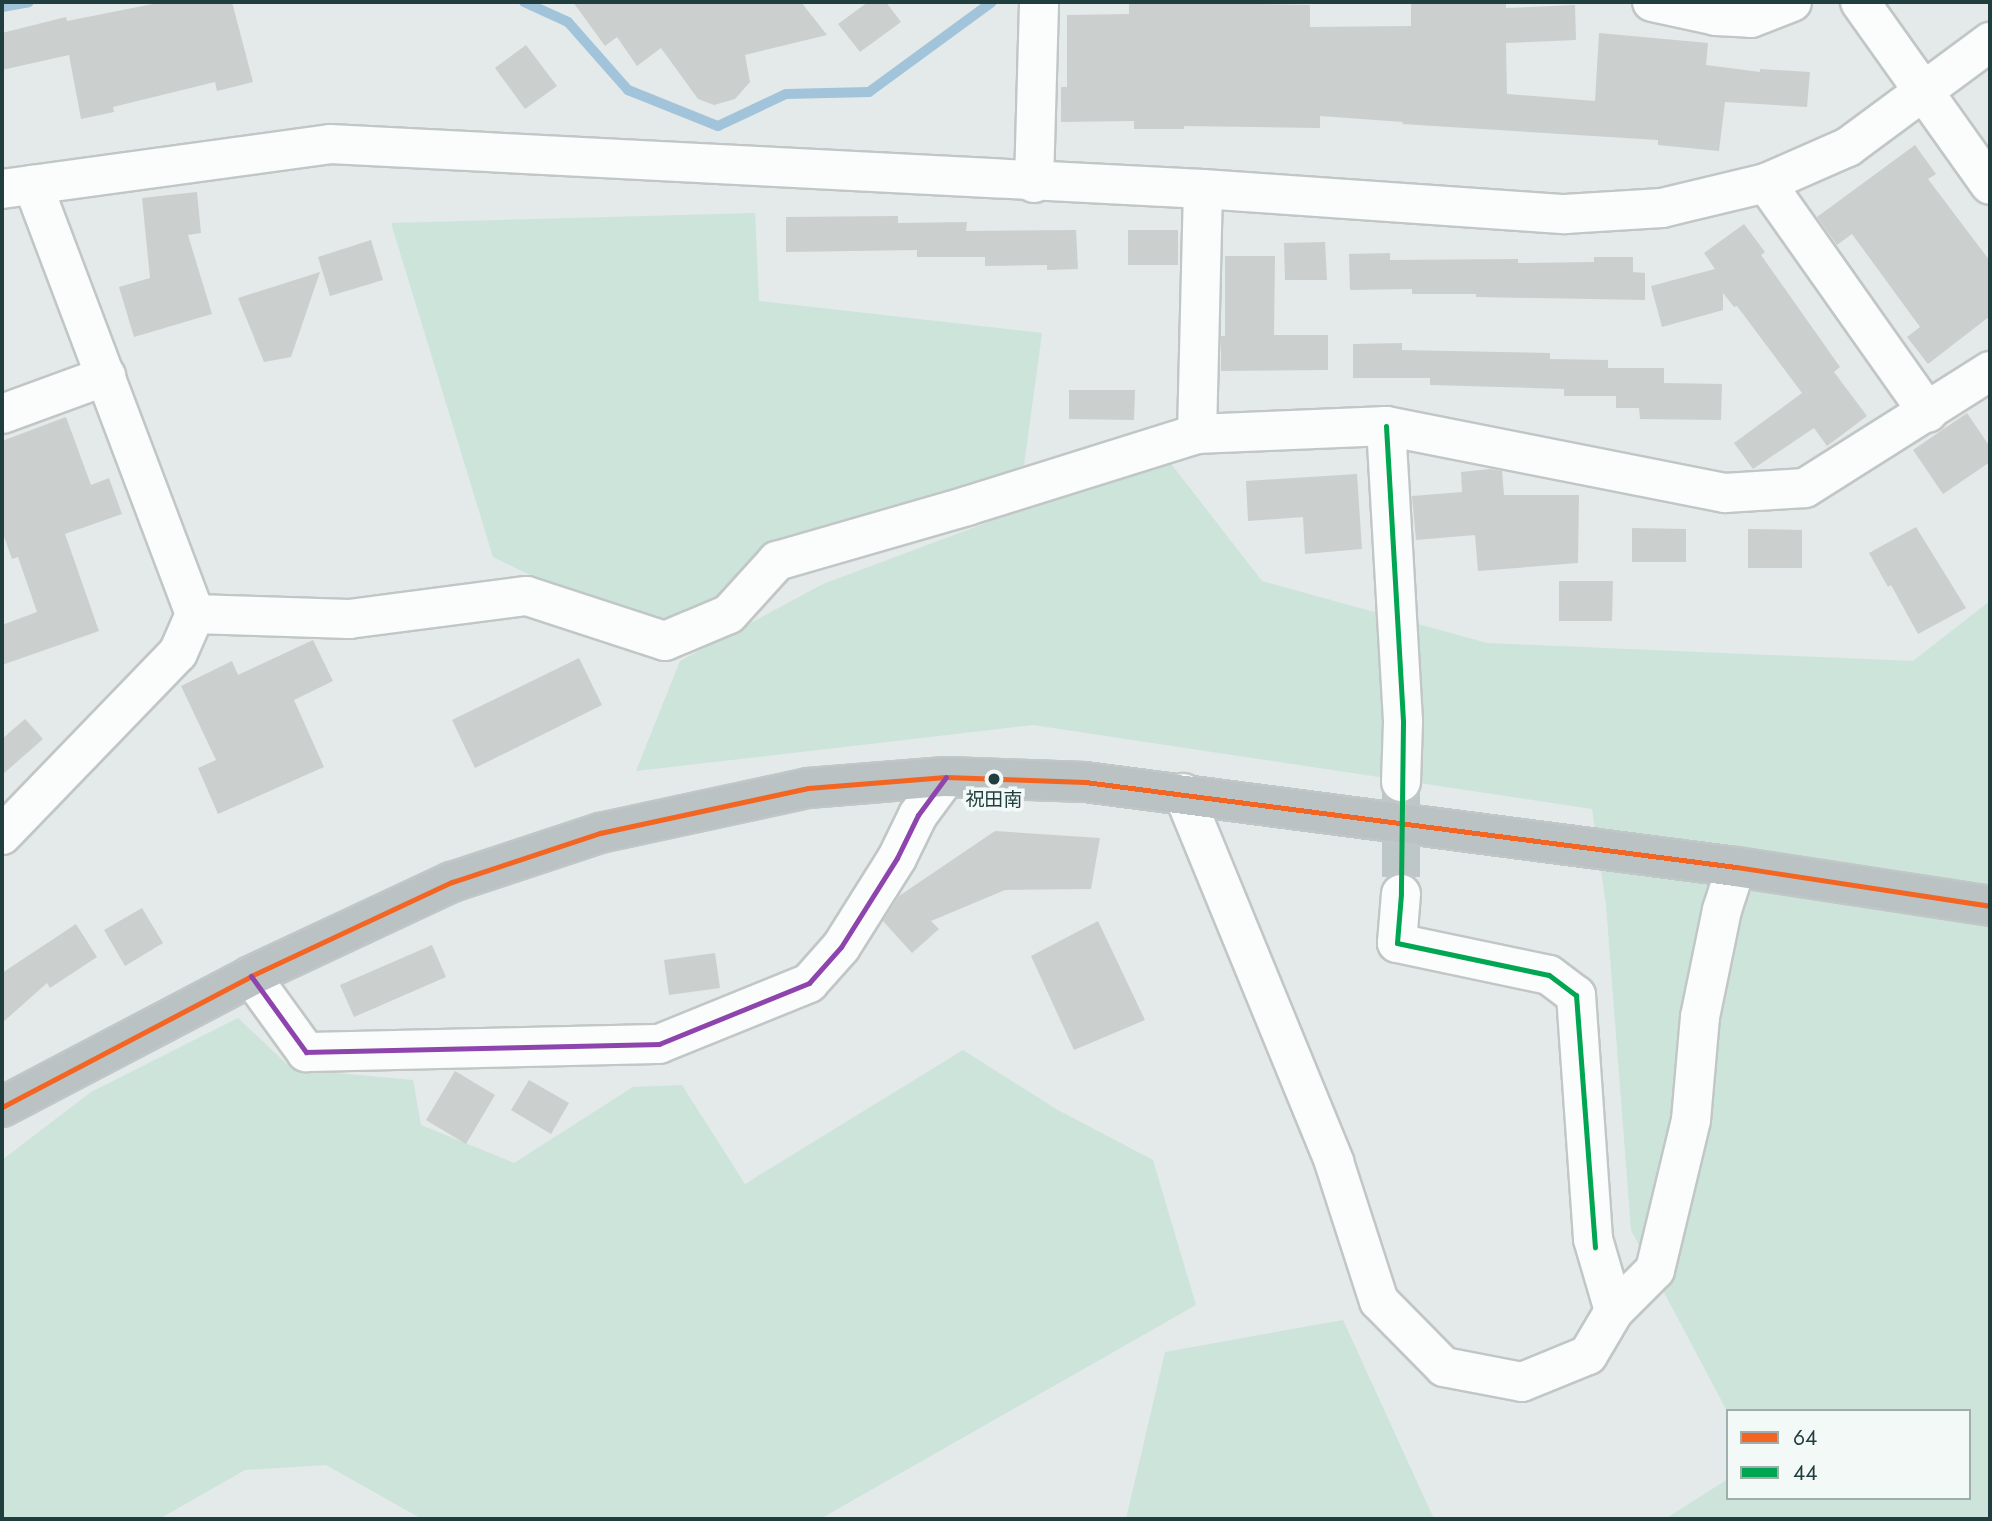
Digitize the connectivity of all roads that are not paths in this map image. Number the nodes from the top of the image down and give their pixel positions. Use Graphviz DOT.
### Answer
graph roads {
  1 [pos="1038,2"];
  2 [pos="1652,2"];
  3 [pos="1792,2"];
  4 [pos="1860,2"];
  5 [pos="1990,42"];
  6 [pos="1922,90"];
  7 [pos="1034,183"];
  8 [pos="1766,183"];
  9 [pos="1990,186"];
  10 [pos="17,187"];
  11 [pos="1203,190"];
  12 [pos="1990,371"];
  13 [pos="106,376"];
  14 [pos="1928,413"];
  15 [pos="2,414"];
  16 [pos="1386,426"];
  17 [pos="1197,434"];
  18 [pos="195,614"];
  19 [pos="946,777"];
  20 [pos="1401,782"];
  21 [pos="1183,793"];
  22 [pos="2,835"];
  23 [pos="1736,867"];
  24 [pos="1401,894"];
  25 [pos="1990,906"];
  26 [pos="251,976"];
  27 [pos="2,1107"];
  28 [pos="1614,1311"];
  1 -- 7 [label="street"];
  2 -- 3 [label="street"];
  4 -- 6 [label="street"];
  5 -- 6 [label="street"];
  6 -- 8 [label="street"];
  6 -- 9 [label="street"];
  7 -- 10 [label="street"];
  7 -- 11 [label="street"];
  8 -- 11 [label="street"];
  8 -- 14 [label="street"];
  10 -- 13 [label="street"];
  11 -- 17 [label="street"];
  12 -- 14 [label="street"];
  13 -- 15 [label="street"];
  13 -- 18 [label="street"];
  14 -- 16 [label="street"];
  16 -- 17 [label="street"];
  16 -- 20 [label="street"];
  17 -- 18 [label="street"];
  18 -- 22 [label="street"];
  19 -- 21 [label="highway"];
  19 -- 26 [label="highway"];
  19 -- 26 [label="street"];
  21 -- 23 [label="highway"];
  21 -- 28 [label="street"];
  23 -- 25 [label="highway"];
  23 -- 28 [label="street"];
  24 -- 28 [label="street"];
  26 -- 27 [label="highway"];
}
